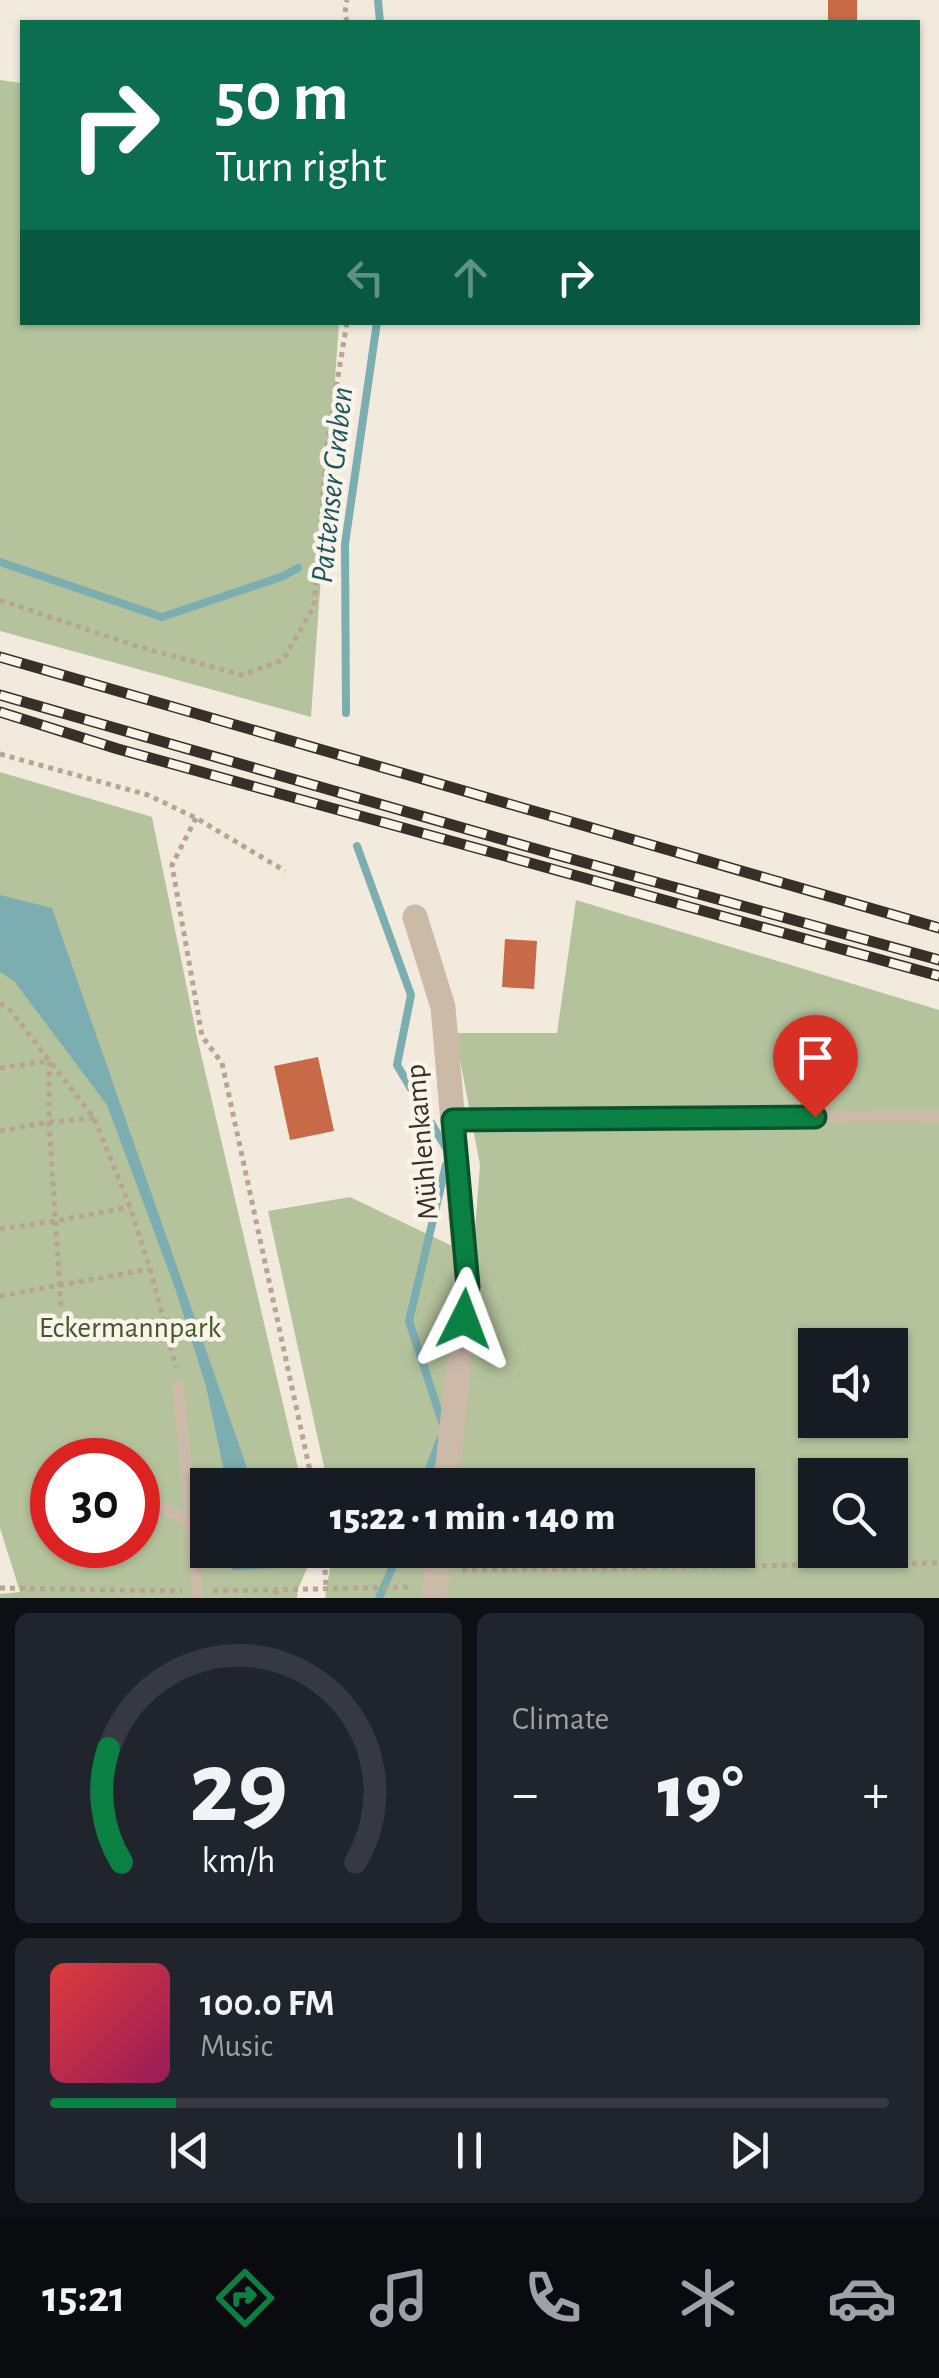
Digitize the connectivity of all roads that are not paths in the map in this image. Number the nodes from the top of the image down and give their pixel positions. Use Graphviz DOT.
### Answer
graph roads {
  1 [pos="415,917"];
  2 [pos="939,1116"];
  3 [pos="453,1120"];
  4 [pos="178,1386"];
  5 [pos="448,1468"];
  6 [pos="160,1505"];
  7 [pos="190,1522"];
  8 [pos="194,1568"];
  9 [pos="437,1568"];
  10 [pos="197,1594"];
  11 [pos="434,1598"];
  1 -- 3 [label="street, Mühlenkamp"];
  2 -- 3 [label="lane"];
  3 -- 5 [label="street, Mühlenkamp"];
  4 -- 7 [label="lane"];
  6 -- 7 [label="lane"];
  8 -- 10 [label="lane"];
  9 -- 11 [label="street"];
}
